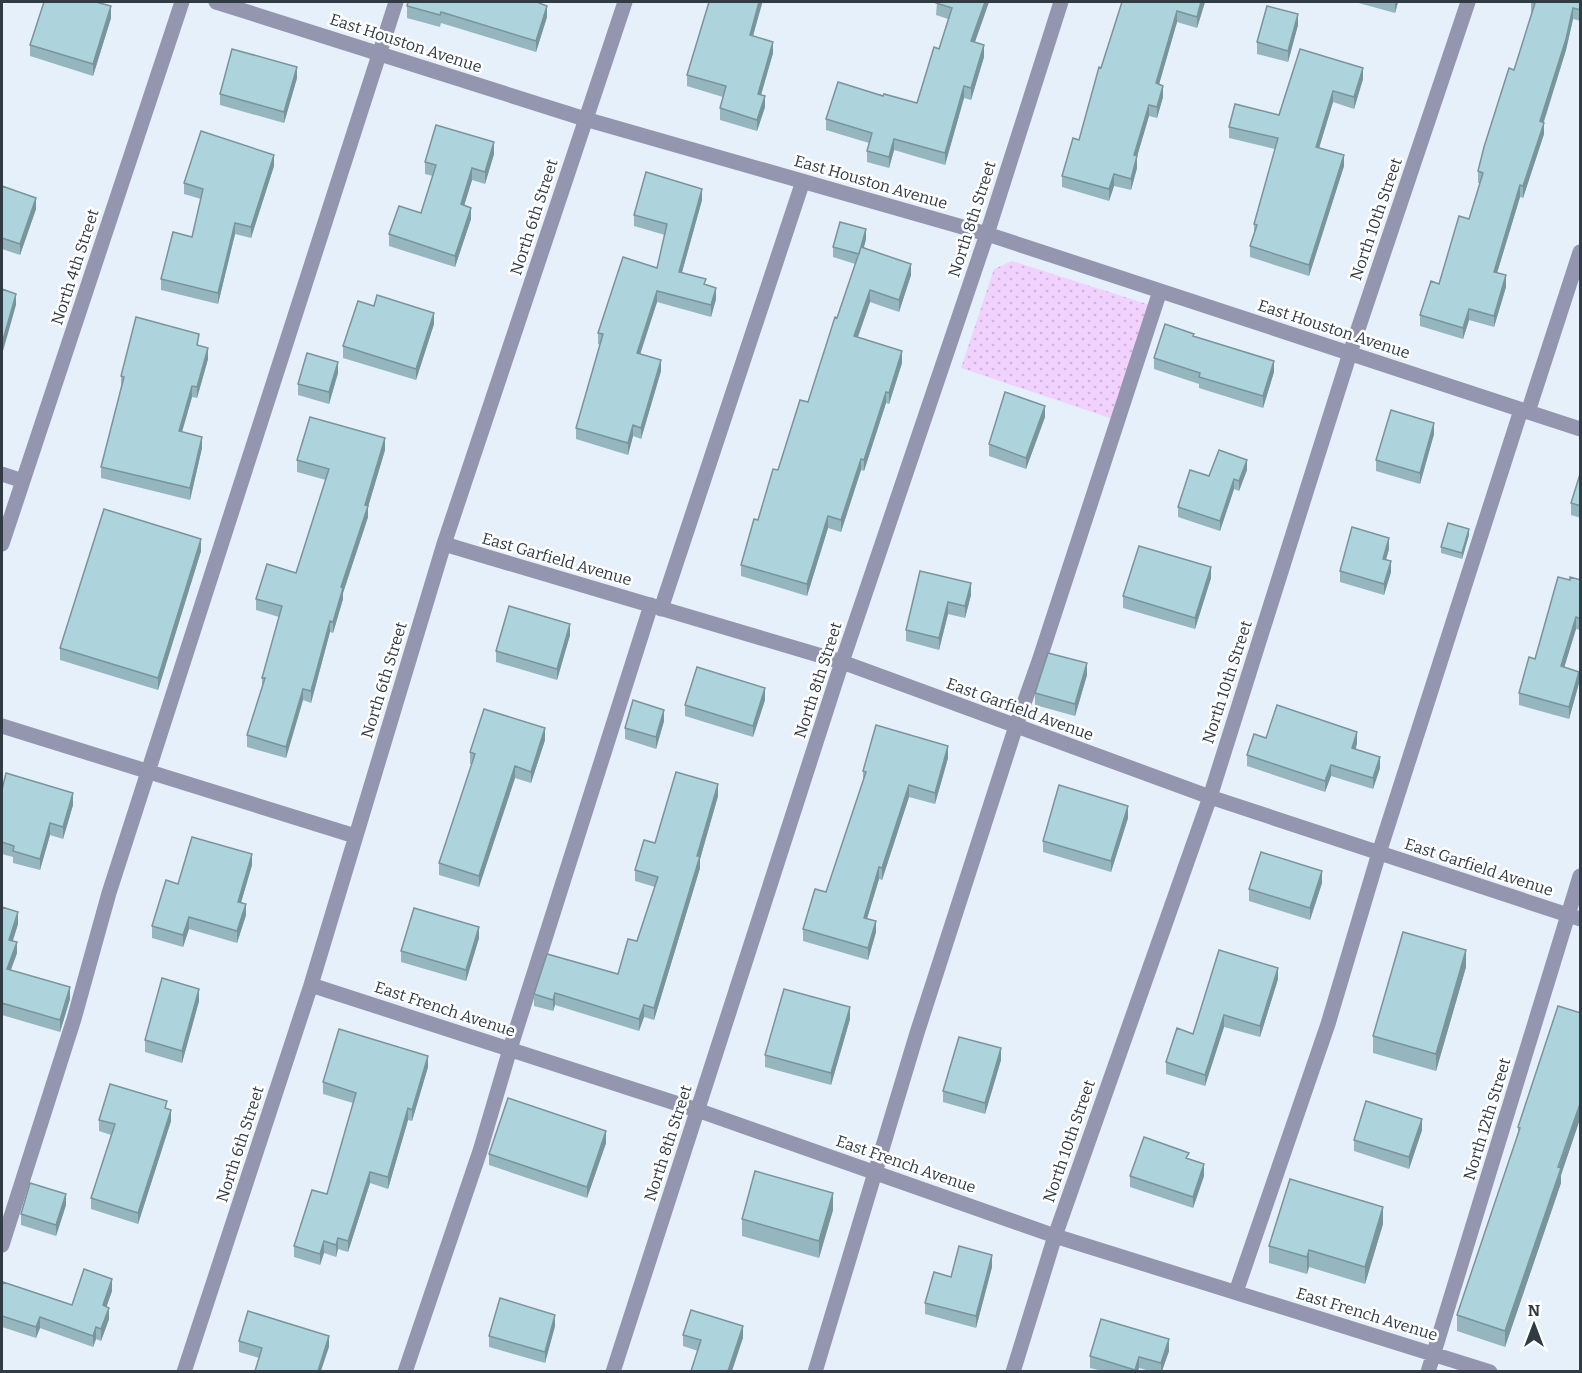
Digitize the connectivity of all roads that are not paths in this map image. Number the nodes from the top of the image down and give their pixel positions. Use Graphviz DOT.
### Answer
graph roads {
  1 [pos="182,2"];
  2 [pos="216,2"];
  3 [pos="396,2"];
  4 [pos="625,2"];
  5 [pos="1061,2"];
  6 [pos="1468,2"];
  7 [pos="379,53"];
  8 [pos="585,119"];
  9 [pos="802,181"];
  10 [pos="987,234"];
  11 [pos="1581,252"];
  12 [pos="1160,291"];
  13 [pos="1350,353"];
  14 [pos="1525,411"];
  15 [pos="1581,429"];
  16 [pos="2,474"];
  17 [pos="23,480"];
  18 [pos="2,544"];
  19 [pos="444,544"];
  20 [pos="656,607"];
  21 [pos="842,662"];
  22 [pos="2,726"];
  23 [pos="1016,726"];
  24 [pos="149,772"];
  25 [pos="1210,797"];
  26 [pos="355,836"];
  27 [pos="1379,853"];
  28 [pos="1581,876"];
  29 [pos="1574,917"];
  30 [pos="311,985"];
  31 [pos="510,1049"];
  32 [pos="698,1110"];
  33 [pos="876,1172"];
  34 [pos="1055,1236"];
  35 [pos="2,1245"];
  36 [pos="1236,1292"];
  37 [pos="1434,1353"];
  38 [pos="184,1371"];
  39 [pos="405,1371"];
  40 [pos="613,1371"];
  41 [pos="815,1371"];
  42 [pos="1013,1371"];
  43 [pos="1428,1371"];
  44 [pos="1490,1371"];
  1 -- 17 [label="street, North 4th Street"];
  2 -- 7 [label="street, East Houston Avenue"];
  3 -- 7 [label="street"];
  4 -- 8 [label="street, North 6th Street"];
  5 -- 10 [label="street, North 8th Street"];
  6 -- 13 [label="street, North 10th Street"];
  7 -- 8 [label="street, East Houston Avenue"];
  7 -- 24 [label="street"];
  8 -- 9 [label="street, East Houston Avenue"];
  8 -- 19 [label="street, North 6th Street"];
  9 -- 10 [label="street, East Houston Avenue"];
  9 -- 20 [label="street"];
  10 -- 12 [label="street, East Houston Avenue"];
  10 -- 21 [label="street, North 8th Street"];
  11 -- 14 [label="street"];
  12 -- 13 [label="street, East Houston Avenue"];
  12 -- 23 [label="street"];
  13 -- 14 [label="street, East Houston Avenue"];
  13 -- 25 [label="street, North 10th Street"];
  14 -- 15 [label="street, East Houston Avenue"];
  14 -- 27 [label="street"];
  16 -- 17 [label="street"];
  17 -- 18 [label="street, North 4th Street"];
  19 -- 20 [label="street, East Garfield Avenue"];
  19 -- 26 [label="street, North 6th Street"];
  20 -- 21 [label="street, East Garfield Avenue"];
  20 -- 31 [label="street"];
  21 -- 23 [label="street, East Garfield Avenue"];
  21 -- 32 [label="street, North 8th Street"];
  22 -- 24 [label="street"];
  23 -- 25 [label="street, East Garfield Avenue"];
  23 -- 33 [label="street"];
  24 -- 26 [label="street"];
  24 -- 35 [label="street"];
  25 -- 27 [label="street, East Garfield Avenue"];
  25 -- 34 [label="street, North 10th Street"];
  26 -- 30 [label="street, North 6th Street"];
  27 -- 29 [label="street, East Garfield Avenue"];
  27 -- 36 [label="street"];
  28 -- 29 [label="street, North 12th Street"];
  29 -- 37 [label="street, North 12th Street"];
  30 -- 31 [label="street, East French Avenue"];
  30 -- 38 [label="street, North 6th Street"];
  31 -- 32 [label="street, East French Avenue"];
  31 -- 39 [label="street"];
  32 -- 33 [label="street, East French Avenue"];
  32 -- 40 [label="street, North 8th Street"];
  33 -- 34 [label="street, East French Avenue"];
  33 -- 41 [label="street"];
  34 -- 36 [label="street, East French Avenue"];
  34 -- 42 [label="street, North 10th Street"];
  36 -- 37 [label="street, East French Avenue"];
  37 -- 43 [label="street, North 12th Street"];
  37 -- 44 [label="street, East French Avenue"];
}
